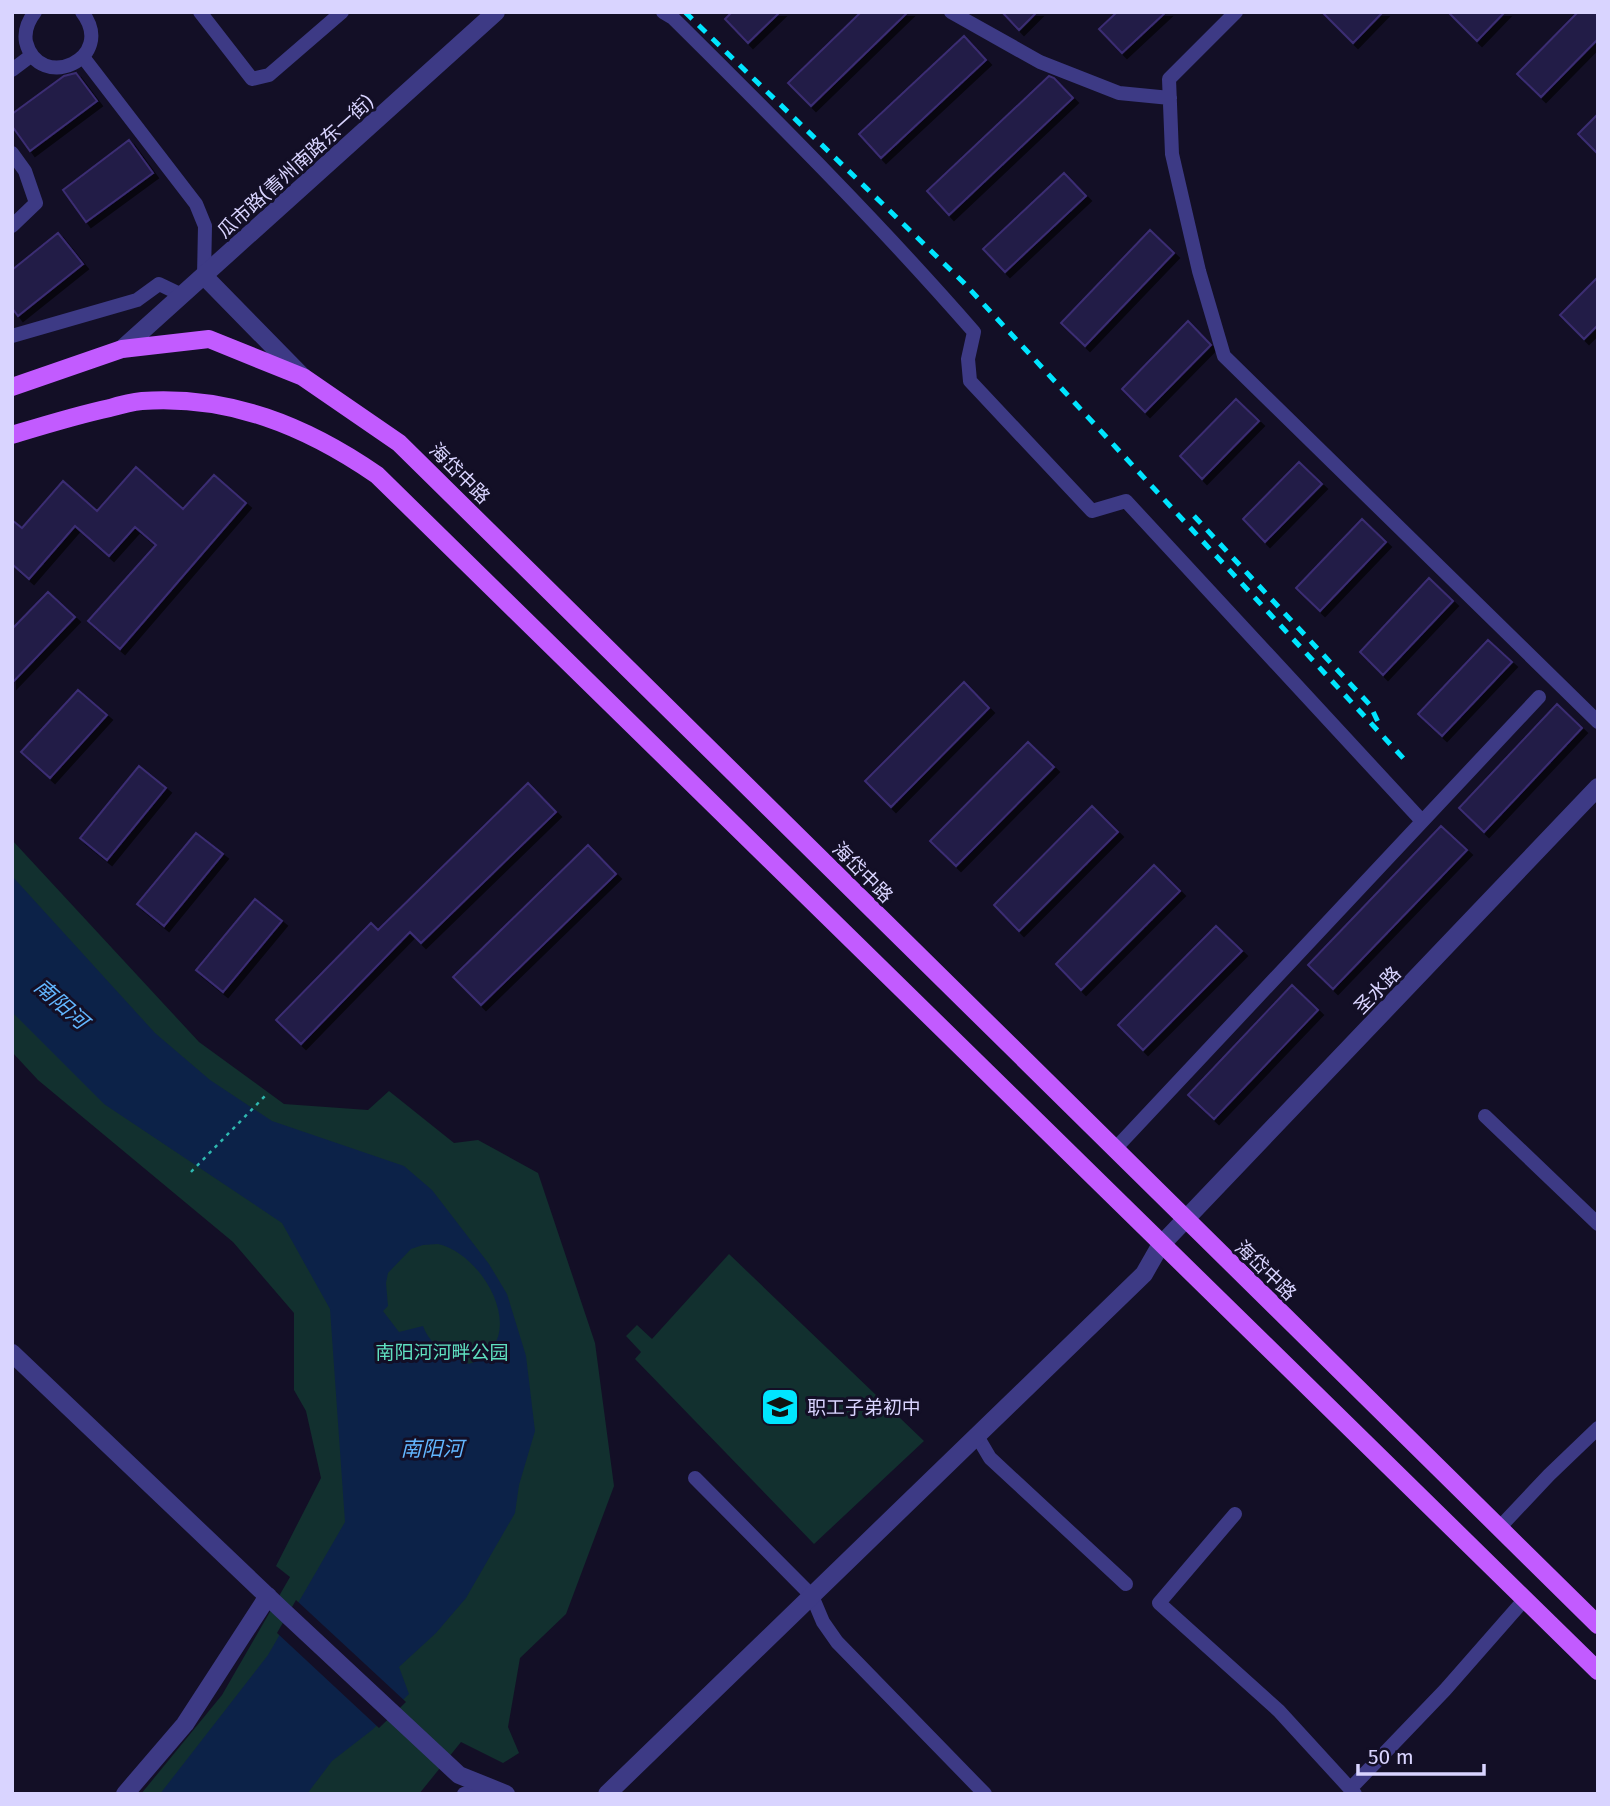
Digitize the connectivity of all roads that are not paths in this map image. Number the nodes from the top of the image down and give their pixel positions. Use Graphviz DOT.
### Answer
graph roads {
  1 [pos="36,12"];
  2 [pos="82,12"];
  3 [pos="200,12"];
  4 [pos="342,12"];
  5 [pos="496,12"];
  6 [pos="663,12"];
  7 [pos="951,12"];
  8 [pos="1236,12"];
  9 [pos="32,55"];
  10 [pos="83,57"];
  11 [pos="12,70"];
  12 [pos="1170,98"];
  13 [pos="12,153"];
  14 [pos="12,226"];
  15 [pos="204,276"];
  16 [pos="182,295"];
  17 [pos="12,336"];
  18 [pos="122,349"];
  19 [pos="303,377"];
  20 [pos="12,387"];
  21 [pos="12,435"];
  22 [pos="1539,697"];
  23 [pos="1598,722"];
  24 [pos="1598,788"];
  25 [pos="1422,821"];
  26 [pos="1485,1116"];
  27 [pos="1114,1150"];
  28 [pos="1186,1221"];
  29 [pos="1598,1224"];
  30 [pos="1160,1246"];
  31 [pos="12,1353"];
  32 [pos="1598,1428"];
  33 [pos="977,1436"];
  34 [pos="695,1478"];
  35 [pos="1235,1514"];
  36 [pos="1499,1528"];
  37 [pos="1126,1584"];
  38 [pos="812,1596"];
  39 [pos="1524,1600"];
  40 [pos="274,1603"];
  41 [pos="1598,1625"];
  42 [pos="1598,1671"];
  43 [pos="488,1786"];
  44 [pos="1353,1791"];
  45 [pos="125,1794"];
  46 [pos="464,1794"];
  47 [pos="506,1794"];
  48 [pos="607,1794"];
  49 [pos="985,1794"];
  1 -- 9 [label="street"];
  2 -- 10 [label="street"];
  3 -- 4 [label="street"];
  5 -- 15 [label="street, 瓜市路(青州南路东一街)"];
  6 -- 25 [label="street"];
  7 -- 12 [label="street"];
  8 -- 12 [label="street"];
  9 -- 10 [label="street"];
  9 -- 11 [label="street"];
  10 -- 15 [label="street"];
  12 -- 23 [label="street"];
  13 -- 14 [label="street"];
  15 -- 16 [label="street, 瓜市路(青州南路东一街)"];
  15 -- 19 [label="street"];
  16 -- 17 [label="street"];
  16 -- 18 [label="street, 瓜市路(青州南路东一街)"];
  18 -- 19 [label="main road, 海岱中路"];
  18 -- 20 [label="main road, 海岱中路"];
  19 -- 27 [label="main road, 海岱中路"];
  21 -- 30 [label="main road"];
  22 -- 25 [label="street"];
  24 -- 28 [label="street, 圣水路"];
  25 -- 27 [label="street"];
  26 -- 29 [label="street"];
  27 -- 28 [label="main road, 海岱中路"];
  28 -- 30 [label="street, 圣水路"];
  28 -- 36 [label="main road, 海岱中路"];
  30 -- 33 [label="street, 圣水路"];
  30 -- 39 [label="main road"];
  31 -- 40 [label="street"];
  32 -- 36 [label="street"];
  33 -- 37 [label="street"];
  33 -- 38 [label="street, 圣水路"];
  34 -- 38 [label="street"];
  35 -- 44 [label="street"];
  36 -- 41 [label="main road, 海岱中路"];
  38 -- 48 [label="street, 圣水路"];
  38 -- 49 [label="street"];
  39 -- 42 [label="main road"];
  39 -- 44 [label="street"];
  40 -- 43 [label="street"];
  40 -- 45 [label="street"];
  43 -- 46 [label="street"];
  43 -- 47 [label="street"];
}
